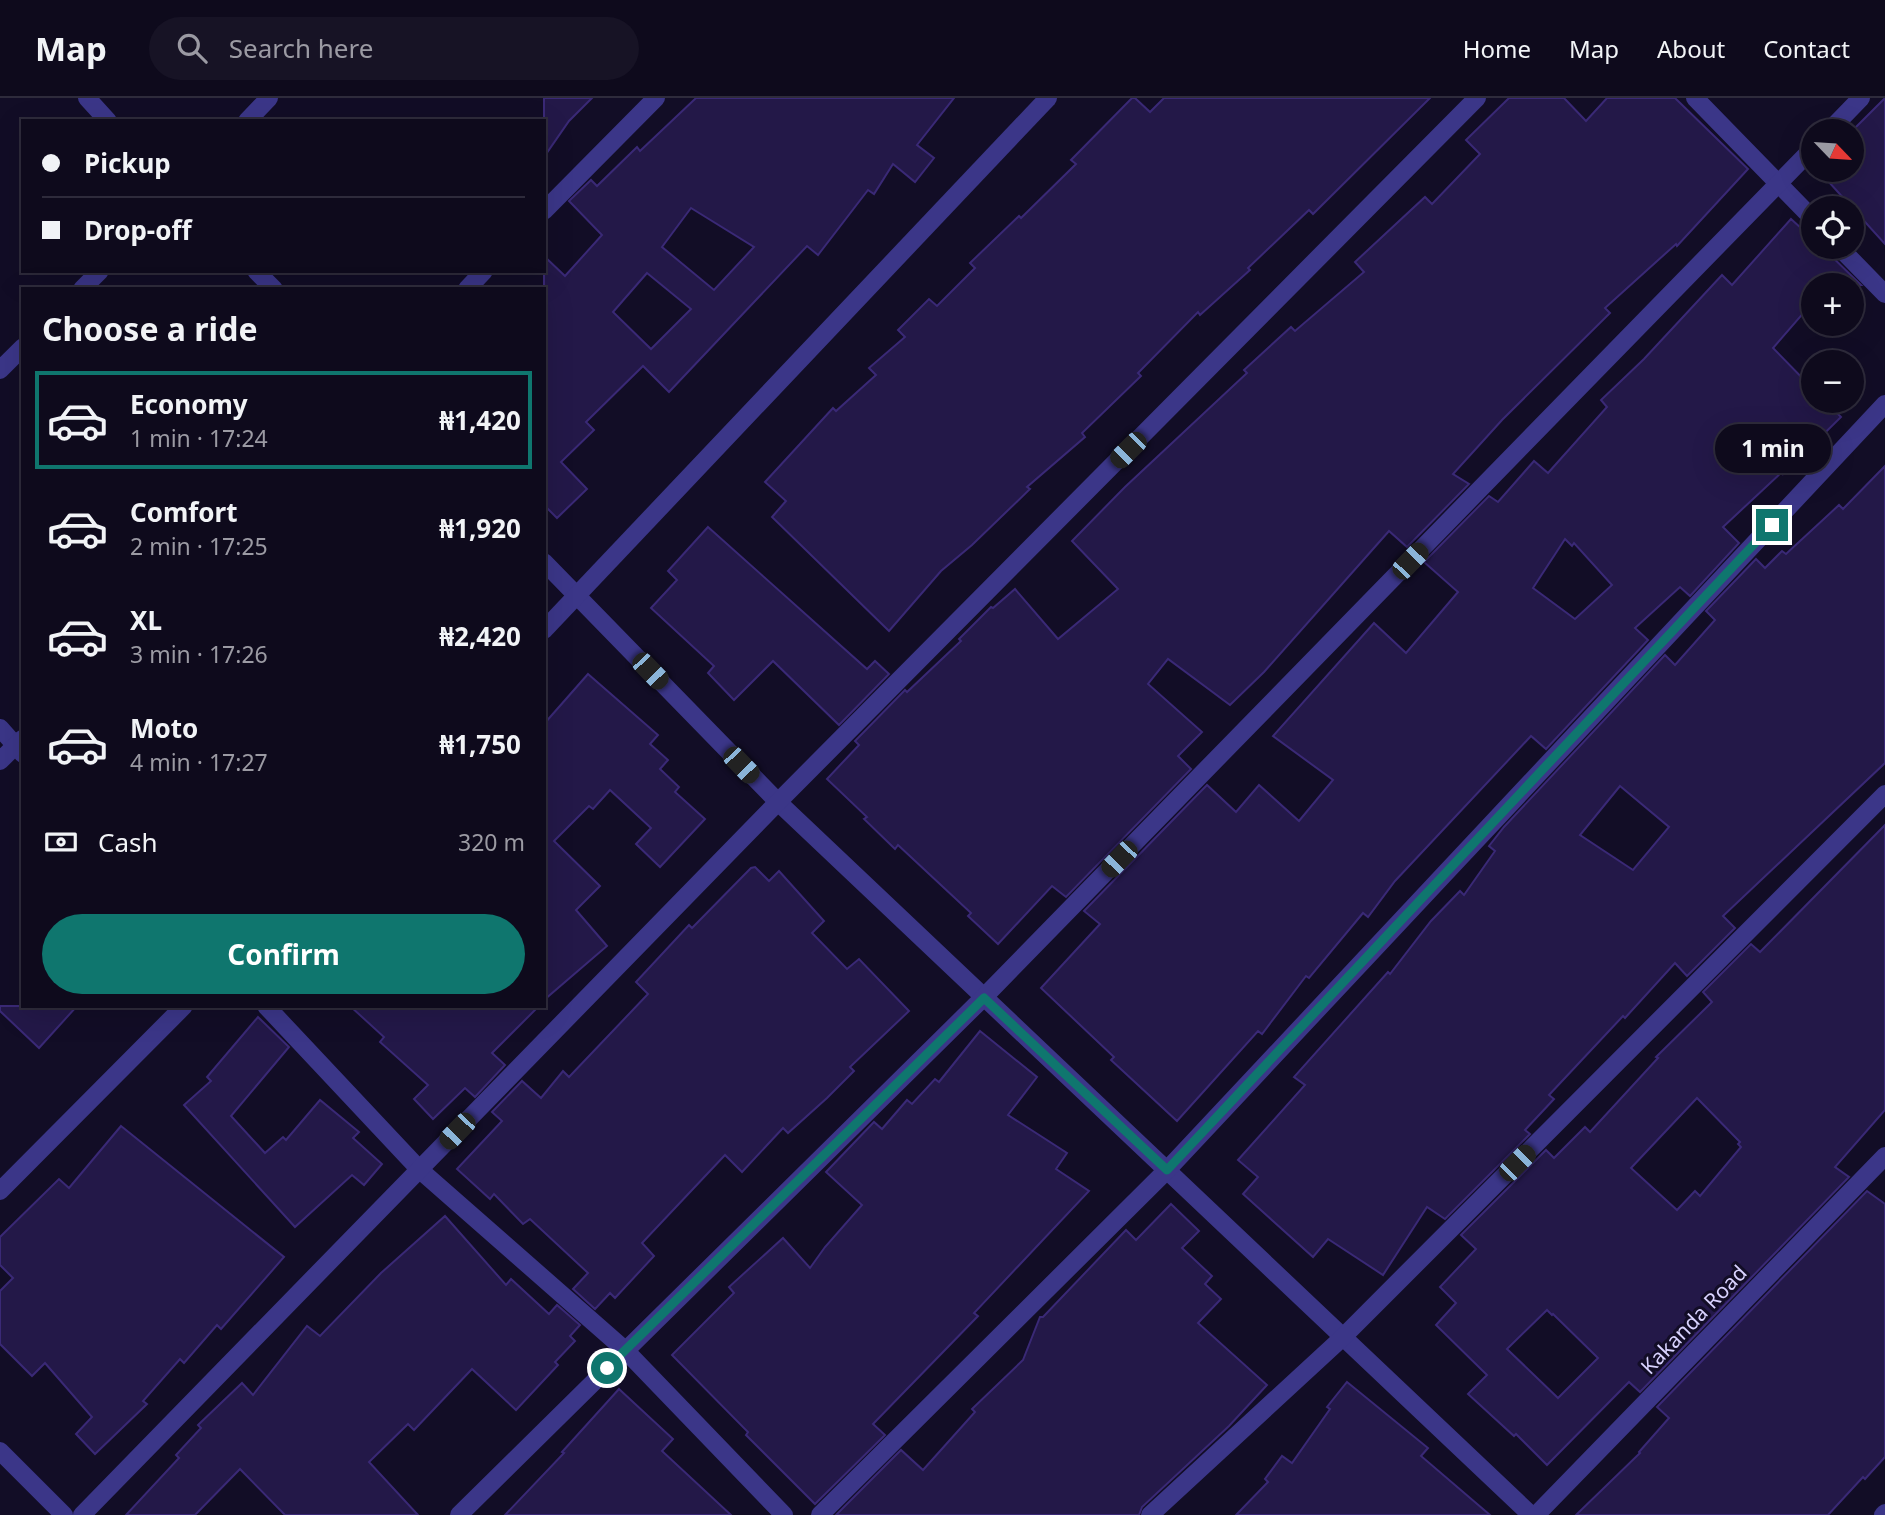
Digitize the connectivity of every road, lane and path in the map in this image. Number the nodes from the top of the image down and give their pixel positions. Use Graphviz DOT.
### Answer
graph roads {
  1 [pos="87,98"];
  2 [pos="268,98"];
  3 [pos="656,98"];
  4 [pos="1048,98"];
  5 [pos="1477,98"];
  6 [pos="1695,98"];
  7 [pos="1861,98"];
  8 [pos="106,119"];
  9 [pos="249,119"];
  10 [pos="1841,119"];
  11 [pos="1801,161"];
  12 [pos="1779,184"];
  13 [pos="1801,207"];
  14 [pos="546,209"];
  15 [pos="1851,259"];
  16 [pos="98,273"];
  17 [pos="258,273"];
  18 [pos="482,273"];
  19 [pos="84,287"];
  20 [pos="272,287"];
  21 [pos="469,287"];
  22 [pos="1885,294"];
  23 [pos="21,349"];
  24 [pos="0,370"];
  25 [pos="1885,404"];
  26 [pos="546,564"];
  27 [pos="577,596"];
  28 [pos="546,628"];
  29 [pos="0,728"];
  30 [pos="20,746"];
  31 [pos="0,761"];
  32 [pos="1885,794"];
  33 [pos="778,802"];
  34 [pos="984,998"];
  35 [pos="182,1008"];
  36 [pos="268,1008"];
  37 [pos="1885,1156"];
  38 [pos="420,1170"];
  39 [pos="1167,1170"];
  40 [pos="0,1191"];
  41 [pos="1342,1338"];
  42 [pos="625,1350"];
  43 [pos="0,1451"];
  44 [pos="64,1515"];
  45 [pos="82,1515"];
  46 [pos="459,1515"];
  47 [pos="784,1515"];
  48 [pos="820,1515"];
  49 [pos="1150,1515"];
  50 [pos="1533,1515"];
  1 -- 8 [label="street"];
  2 -- 9 [label="street"];
  3 -- 14 [label="street"];
  4 -- 27 [label="street"];
  5 -- 33 [label="street"];
  6 -- 12 [label="street"];
  7 -- 10 [label="street"];
  11 -- 12 [label="street"];
  12 -- 13 [label="street"];
  12 -- 34 [label="street"];
  15 -- 22 [label="street"];
  16 -- 19 [label="street"];
  17 -- 20 [label="street"];
  18 -- 21 [label="street"];
  23 -- 24 [label="street"];
  25 -- 39 [label="street"];
  26 -- 27 [label="street"];
  27 -- 28 [label="street"];
  27 -- 33 [label="street"];
  29 -- 30 [label="street"];
  30 -- 31 [label="street"];
  32 -- 41 [label="street"];
  33 -- 34 [label="street"];
  33 -- 38 [label="street"];
  34 -- 39 [label="street"];
  34 -- 42 [label="street"];
  35 -- 40 [label="street"];
  36 -- 38 [label="street"];
  37 -- 50 [label="street, Kakanda Road"];
  38 -- 42 [label="street"];
  38 -- 45 [label="street"];
  39 -- 41 [label="street"];
  39 -- 48 [label="street"];
  41 -- 49 [label="street"];
  41 -- 50 [label="street"];
  42 -- 46 [label="street"];
  42 -- 47 [label="street"];
  43 -- 44 [label="street"];
}
